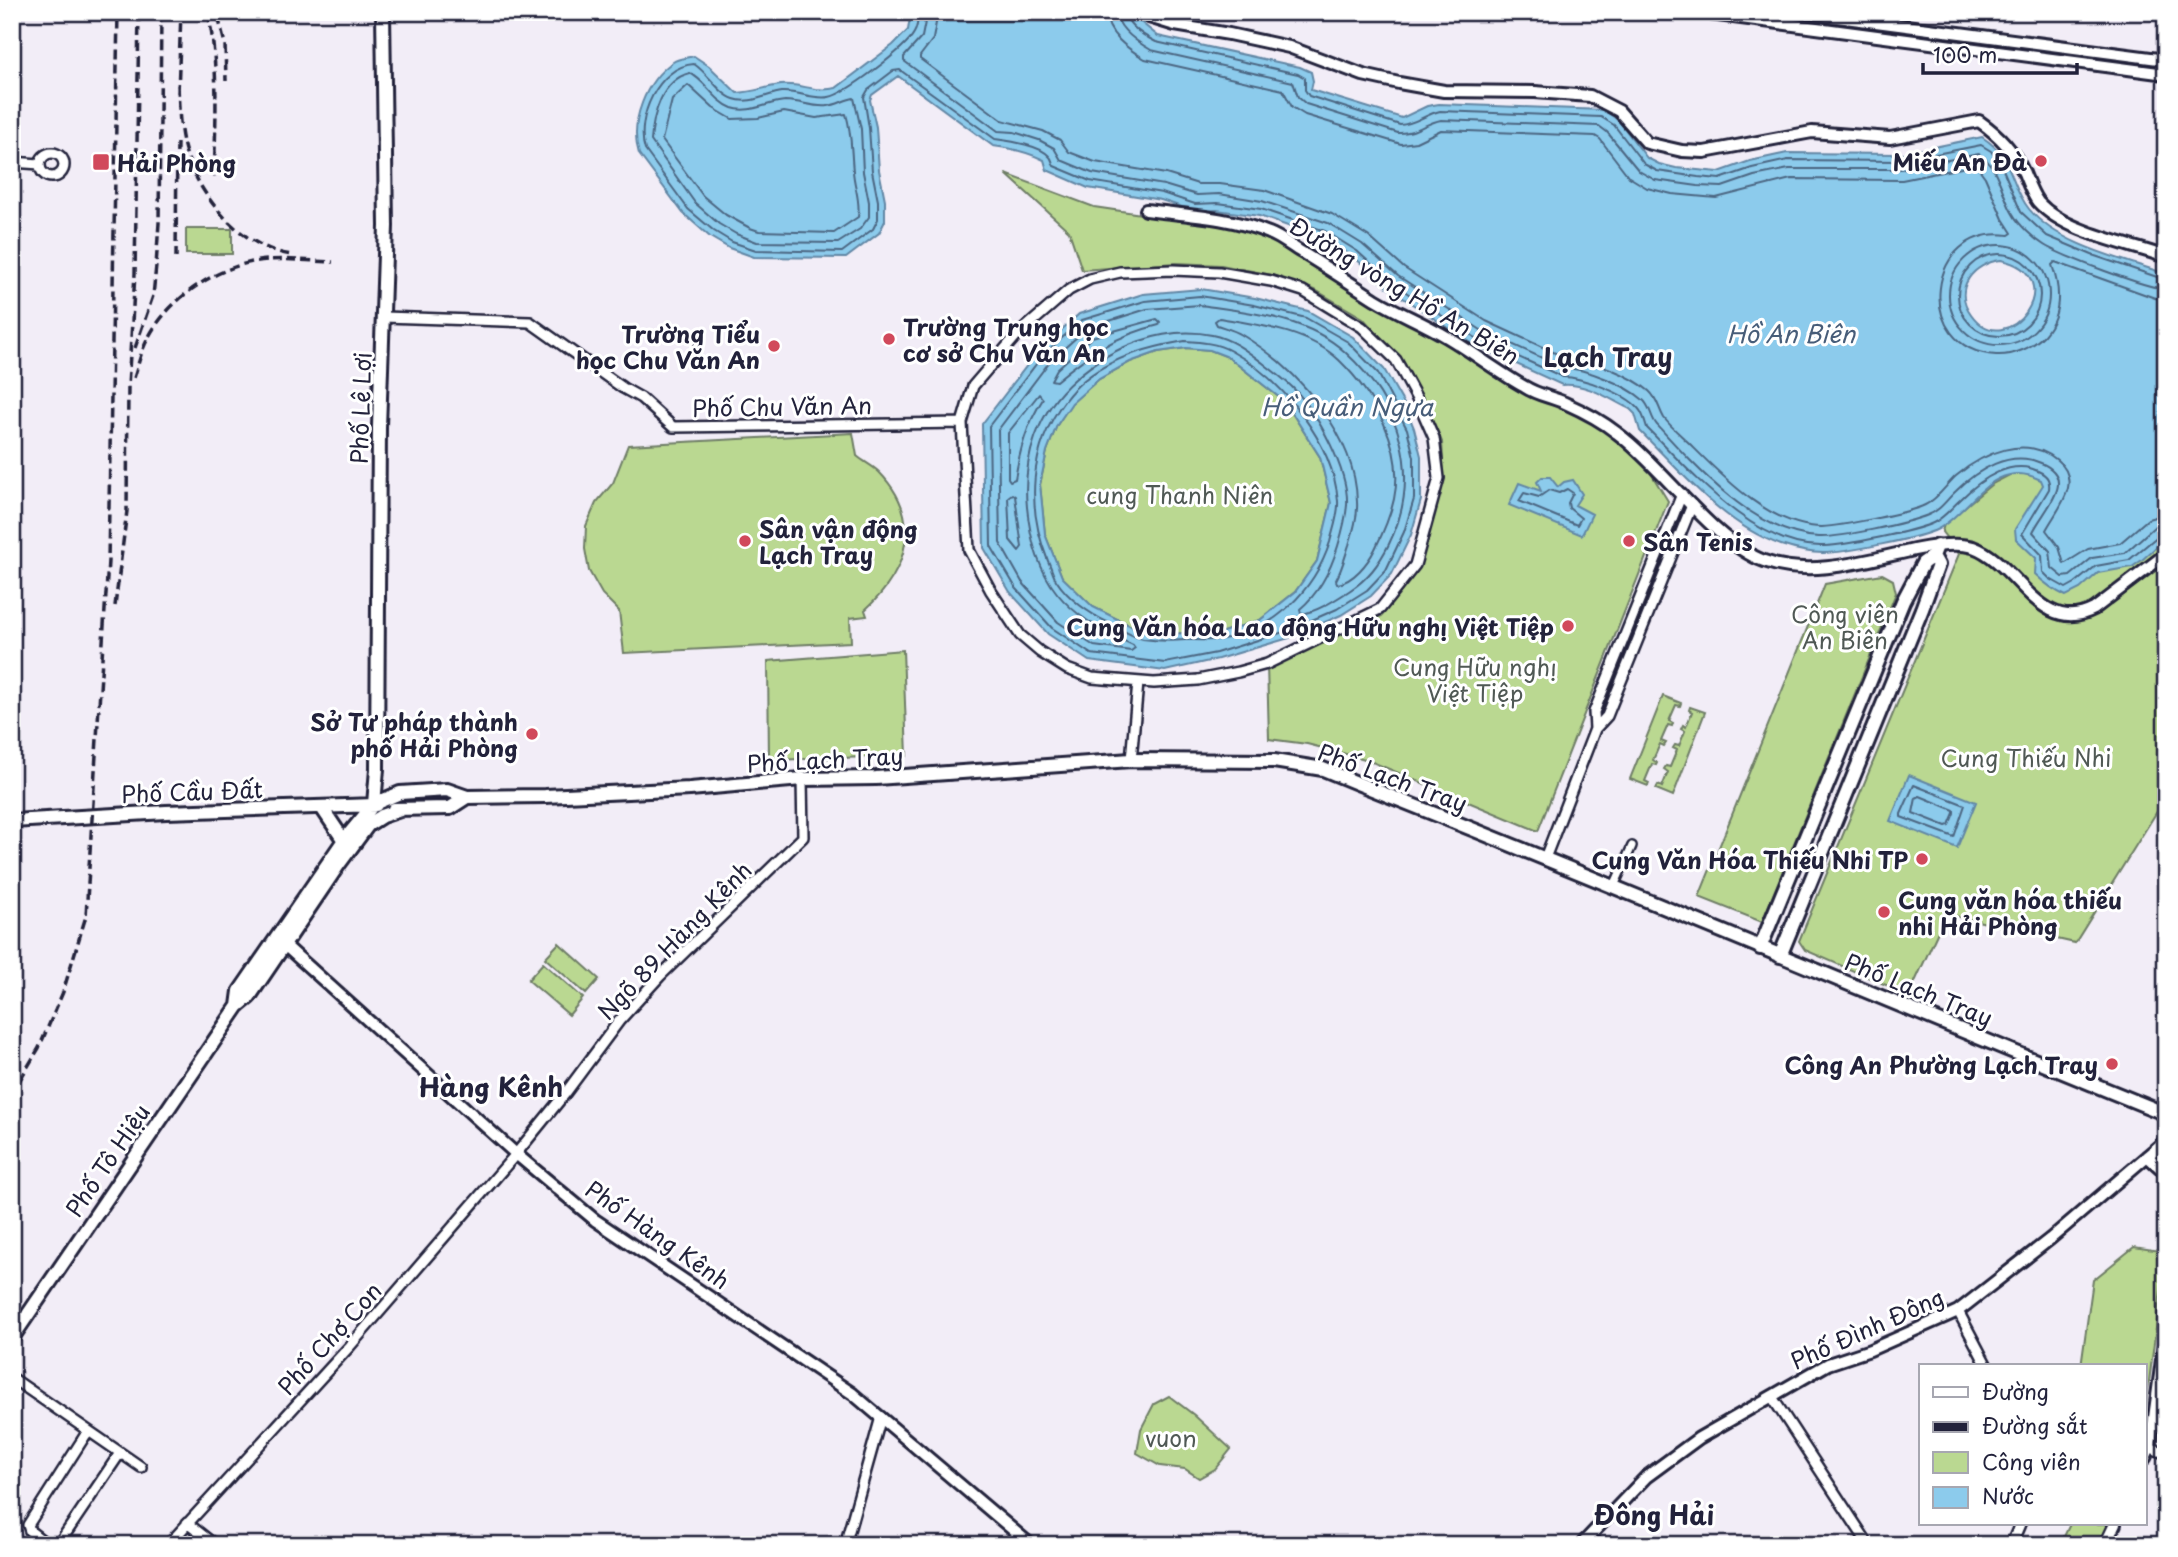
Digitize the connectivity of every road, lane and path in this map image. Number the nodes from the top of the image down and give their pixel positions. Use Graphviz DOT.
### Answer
graph roads {
  1 [pos="383,12"];
  2 [pos="1146,12"];
  3 [pos="1695,12"];
  4 [pos="1799,12"];
  5 [pos="2166,60"];
  6 [pos="2166,74"];
  7 [pos="12,162"];
  8 [pos="40,164"];
  9 [pos="1146,210"];
  10 [pos="2166,257"];
  11 [pos="384,317"];
  12 [pos="962,423"];
  13 [pos="1682,494"];
  14 [pos="1692,505"];
  15 [pos="1935,551"];
  16 [pos="2166,554"];
  17 [pos="1642,594"];
  18 [pos="1654,598"];
  19 [pos="1622,644"];
  20 [pos="1634,649"];
  21 [pos="1138,682"];
  22 [pos="1595,729"];
  23 [pos="1845,743"];
  24 [pos="1863,751"];
  25 [pos="1131,760"];
  26 [pos="802,779"];
  27 [pos="467,797"];
  28 [pos="374,804"];
  29 [pos="322,808"];
  30 [pos="400,810"];
  31 [pos="12,821"];
  32 [pos="347,845"];
  33 [pos="1632,846"];
  34 [pos="1545,858"];
  35 [pos="1614,886"];
  36 [pos="281,941"];
  37 [pos="1760,948"];
  38 [pos="1780,956"];
  39 [pos="2166,1114"];
  40 [pos="2166,1140"];
  41 [pos="516,1154"];
  42 [pos="2147,1156"];
  43 [pos="2166,1173"];
  44 [pos="1958,1311"];
  45 [pos="2166,1331"];
  46 [pos="12,1338"];
  47 [pos="1986,1364"];
  48 [pos="12,1378"];
  49 [pos="1772,1396"];
  50 [pos="881,1417"];
  51 [pos="88,1431"];
  52 [pos="2147,1446"];
  53 [pos="120,1453"];
  54 [pos="2166,1454"];
  55 [pos="141,1467"];
  56 [pos="187,1523"];
  57 [pos="2019,1526"];
  58 [pos="2114,1526"];
  59 [pos="1865,1539"];
  60 [pos="48,1545"];
  61 [pos="58,1545"];
  62 [pos="168,1545"];
  63 [pos="215,1545"];
  64 [pos="845,1545"];
  65 [pos="1031,1545"];
  66 [pos="1581,1545"];
  67 [pos="2011,1545"];
  68 [pos="2105,1545"];
  1 -- 11 [label="main road, Phố Lê Lợi"];
  2 -- 10 [label="street"];
  3 -- 6 [label="street"];
  4 -- 5 [label="street"];
  7 -- 8 [label="street"];
  9 -- 13 [label="street, Đường vòng Hồ An Biên"];
  11 -- 12 [label="street, Phố Chu Văn An"];
  11 -- 28 [label="main road, Phố Lê Lợi"];
  12 -- 21 [label="street"];
  12 -- 21 [label="street"];
  13 -- 14 [label="street, Đường vòng Hồ An Biên"];
  13 -- 17 [label="street"];
  14 -- 15 [label="street, Đường vòng Hồ An Biên"];
  14 -- 18 [label="street"];
  15 -- 16 [label="street, Đường vòng Hồ An Biên"];
  15 -- 23 [label="main road"];
  15 -- 24 [label="main road"];
  17 -- 18 [label="street"];
  17 -- 19 [label="street"];
  18 -- 20 [label="street"];
  19 -- 20 [label="street"];
  19 -- 22 [label="street"];
  20 -- 22 [label="street"];
  21 -- 25 [label="street"];
  22 -- 34 [label="street"];
  23 -- 24 [label="main road"];
  23 -- 37 [label="main road"];
  24 -- 38 [label="main road"];
  25 -- 26 [label="main road, Phố Lạch Tray"];
  25 -- 34 [label="main road, Phố Lạch Tray"];
  26 -- 27 [label="main road, Phố Lạch Tray"];
  26 -- 41 [label="street, Ngõ 89 Hàng Kênh"];
  27 -- 28 [label="main road, Phố Lạch Tray"];
  27 -- 30 [label="main road, Phố Lạch Tray"];
  28 -- 29 [label="main road, Phố Cầu Đất"];
  28 -- 30 [label="main road, Phố Lạch Tray"];
  28 -- 32 [label="main road, Phố Tô Hiệu"];
  29 -- 31 [label="main road, Phố Cầu Đất"];
  29 -- 32 [label="main road"];
  30 -- 32 [label="main road, Phố Tô Hiệu"];
  32 -- 36 [label="main road, Phố Tô Hiệu"];
  33 -- 35 [label="street"];
  34 -- 35 [label="main road, Phố Lạch Tray"];
  35 -- 37 [label="main road, Phố Lạch Tray"];
  36 -- 41 [label="street, Phố Hàng Kênh"];
  36 -- 46 [label="main road, Phố Tô Hiệu"];
  37 -- 38 [label="main road, Phố Lạch Tray"];
  38 -- 39 [label="main road, Phố Lạch Tray"];
  40 -- 42 [label="street, Phố Đình Đông"];
  41 -- 50 [label="street, Phố Hàng Kênh"];
  41 -- 56 [label="street, Phố Chợ Con"];
  42 -- 43 [label="street"];
  42 -- 44 [label="street, Phố Đình Đông"];
  44 -- 47 [label="street"];
  44 -- 49 [label="street, Phố Đình Đông"];
  45 -- 52 [label="street"];
  48 -- 51 [label="street"];
  49 -- 59 [label="street"];
  49 -- 66 [label="street, Phố Đình Đông"];
  50 -- 64 [label="street"];
  50 -- 65 [label="street, Phố Hàng Kênh"];
  51 -- 53 [label="street"];
  51 -- 60 [label="street"];
  52 -- 54 [label="street"];
  53 -- 55 [label="street"];
  53 -- 61 [label="street"];
  56 -- 62 [label="street, Phố Chợ Con"];
  56 -- 63 [label="street"];
  57 -- 67 [label="street"];
  58 -- 68 [label="street"];
}
